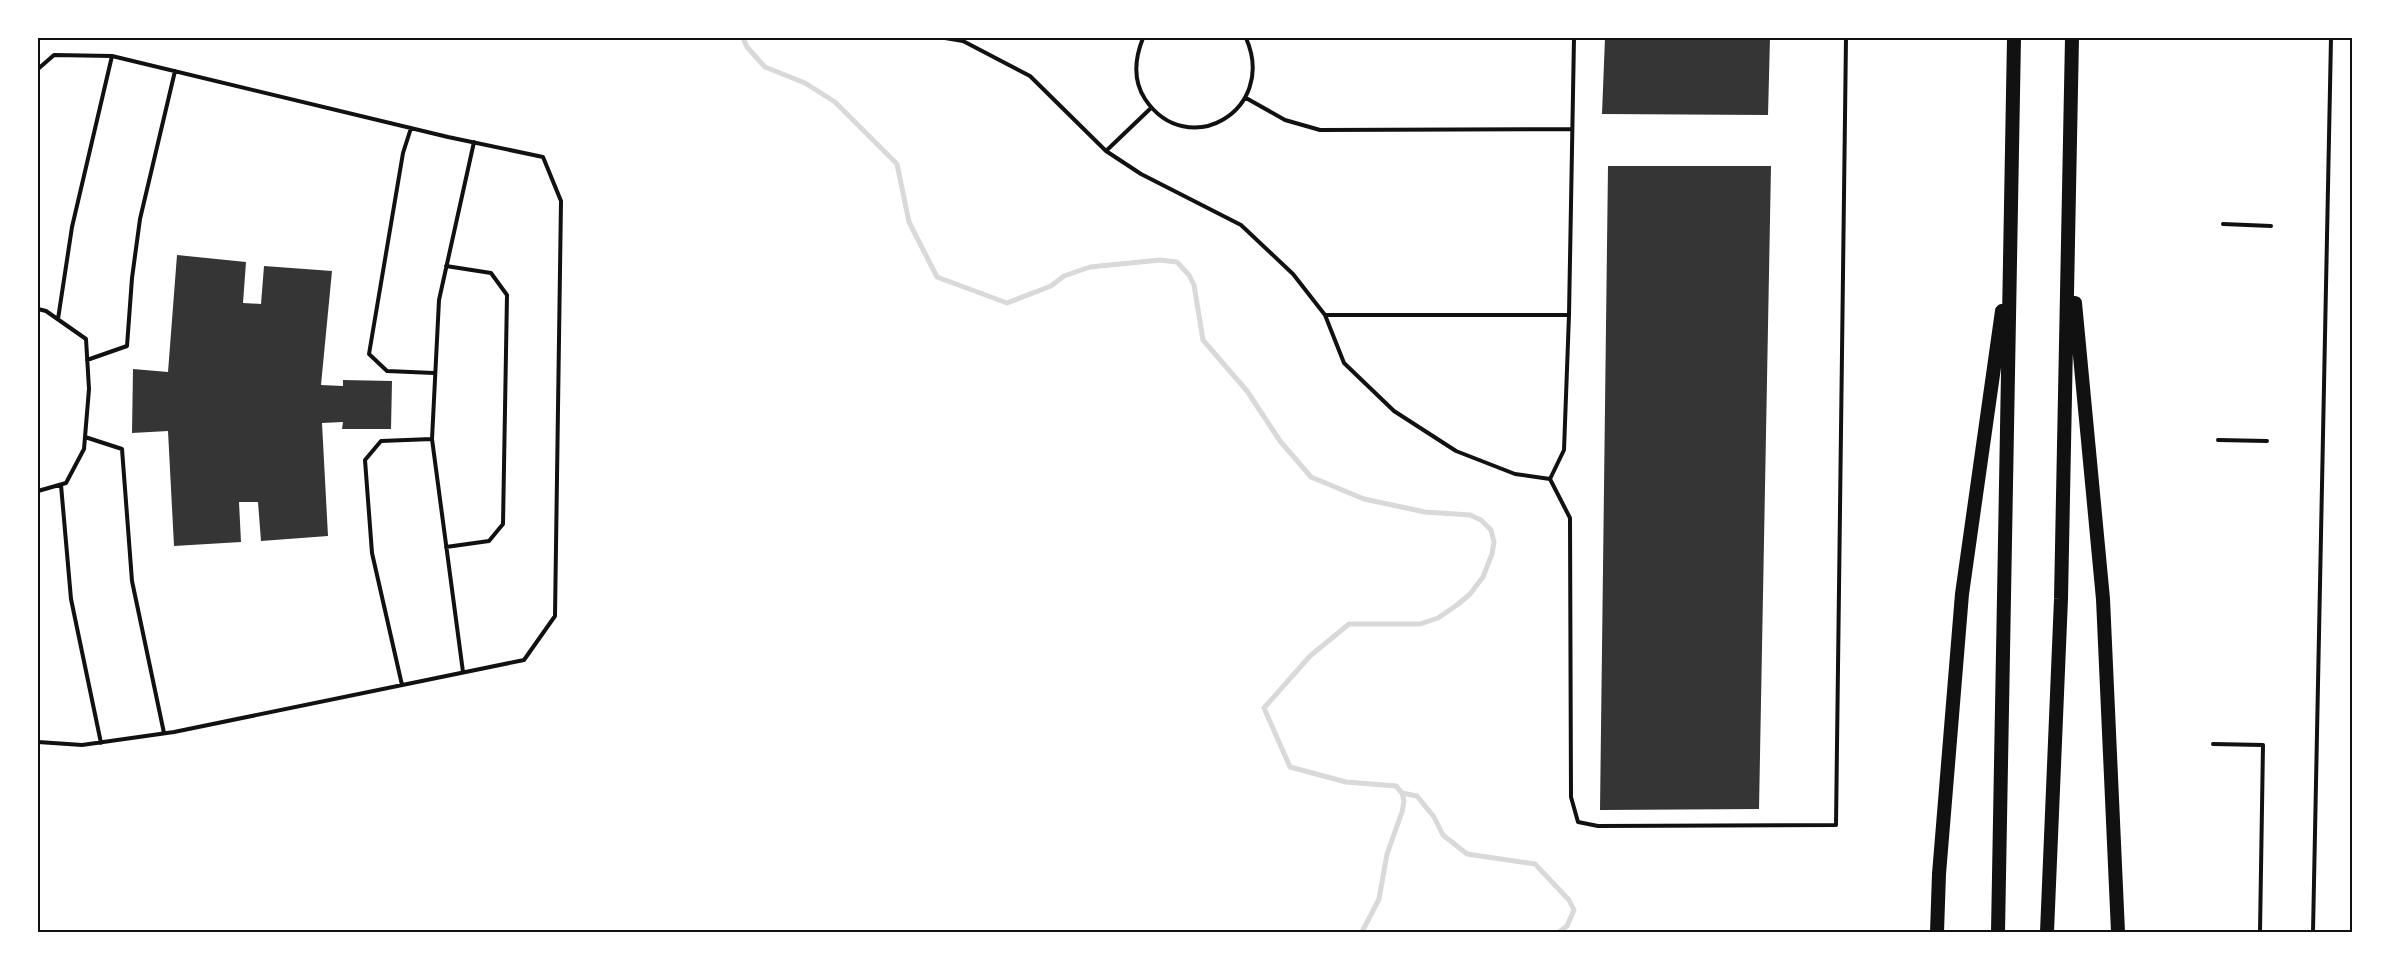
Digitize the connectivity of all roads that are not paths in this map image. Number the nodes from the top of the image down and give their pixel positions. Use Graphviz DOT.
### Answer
graph roads {
  1 [pos="945,38"];
  2 [pos="1143,38"];
  3 [pos="1246,38"];
  4 [pos="1574,38"];
  5 [pos="1846,38"];
  6 [pos="2014,38"];
  7 [pos="2072,38"];
  8 [pos="2331,38"];
  9 [pos="112,56"];
  10 [pos="38,69"];
  11 [pos="175,71"];
  12 [pos="1246,98"];
  13 [pos="1151,108"];
  14 [pos="411,128"];
  15 [pos="1571,129"];
  16 [pos="474,142"];
  17 [pos="1106,151"];
  18 [pos="2223,224"];
  19 [pos="2271,226"];
  20 [pos="2068,240"];
  21 [pos="2011,252"];
  22 [pos="446,266"];
  23 [pos="38,309"];
  24 [pos="1325,315"];
  25 [pos="1569,315"];
  26 [pos="58,319"];
  27 [pos="87,360"];
  28 [pos="434,373"];
  29 [pos="85,437"];
  30 [pos="432,439"];
  31 [pos="2218,440"];
  32 [pos="2267,441"];
  33 [pos="1550,479"];
  34 [pos="61,485"];
  35 [pos="38,491"];
  36 [pos="446,547"];
  37 [pos="463,672"];
  38 [pos="402,685"];
  39 [pos="164,733"];
  40 [pos="38,742"];
  41 [pos="101,743"];
  42 [pos="2213,744"];
  43 [pos="1937,933"];
  44 [pos="1998,933"];
  45 [pos="2047,933"];
  46 [pos="2118,933"];
  47 [pos="2260,933"];
  48 [pos="2313,933"];
  1 -- 17 [label="lane"];
  2 -- 13 [label="lane"];
  3 -- 12 [label="lane"];
  4 -- 15 [label="lane"];
  5 -- 33 [label="lane"];
  6 -- 21 [label="highway"];
  7 -- 20 [label="highway"];
  8 -- 48 [label="lane"];
  9 -- 10 [label="lane"];
  9 -- 11 [label="lane"];
  9 -- 26 [label="lane"];
  11 -- 14 [label="lane"];
  11 -- 27 [label="lane"];
  12 -- 13 [label="lane"];
  12 -- 15 [label="lane"];
  13 -- 17 [label="lane"];
  14 -- 16 [label="lane"];
  14 -- 28 [label="lane"];
  15 -- 25 [label="lane"];
  16 -- 22 [label="lane"];
  16 -- 37 [label="lane"];
  17 -- 24 [label="lane"];
  18 -- 19 [label="lane"];
  20 -- 45 [label="highway"];
  20 -- 46 [label="highway"];
  21 -- 43 [label="highway"];
  21 -- 44 [label="highway"];
  22 -- 28 [label="lane"];
  22 -- 36 [label="lane"];
  23 -- 26 [label="lane"];
  24 -- 25 [label="lane"];
  24 -- 33 [label="lane"];
  25 -- 33 [label="lane"];
  26 -- 27 [label="lane"];
  27 -- 29 [label="lane"];
  28 -- 30 [label="lane"];
  29 -- 34 [label="lane"];
  29 -- 39 [label="lane"];
  30 -- 36 [label="lane"];
  30 -- 38 [label="lane"];
  31 -- 32 [label="lane"];
  34 -- 35 [label="lane"];
  34 -- 41 [label="lane"];
  36 -- 37 [label="lane"];
  37 -- 38 [label="lane"];
  38 -- 39 [label="lane"];
  39 -- 41 [label="lane"];
  40 -- 41 [label="lane"];
  42 -- 47 [label="lane"];
}
